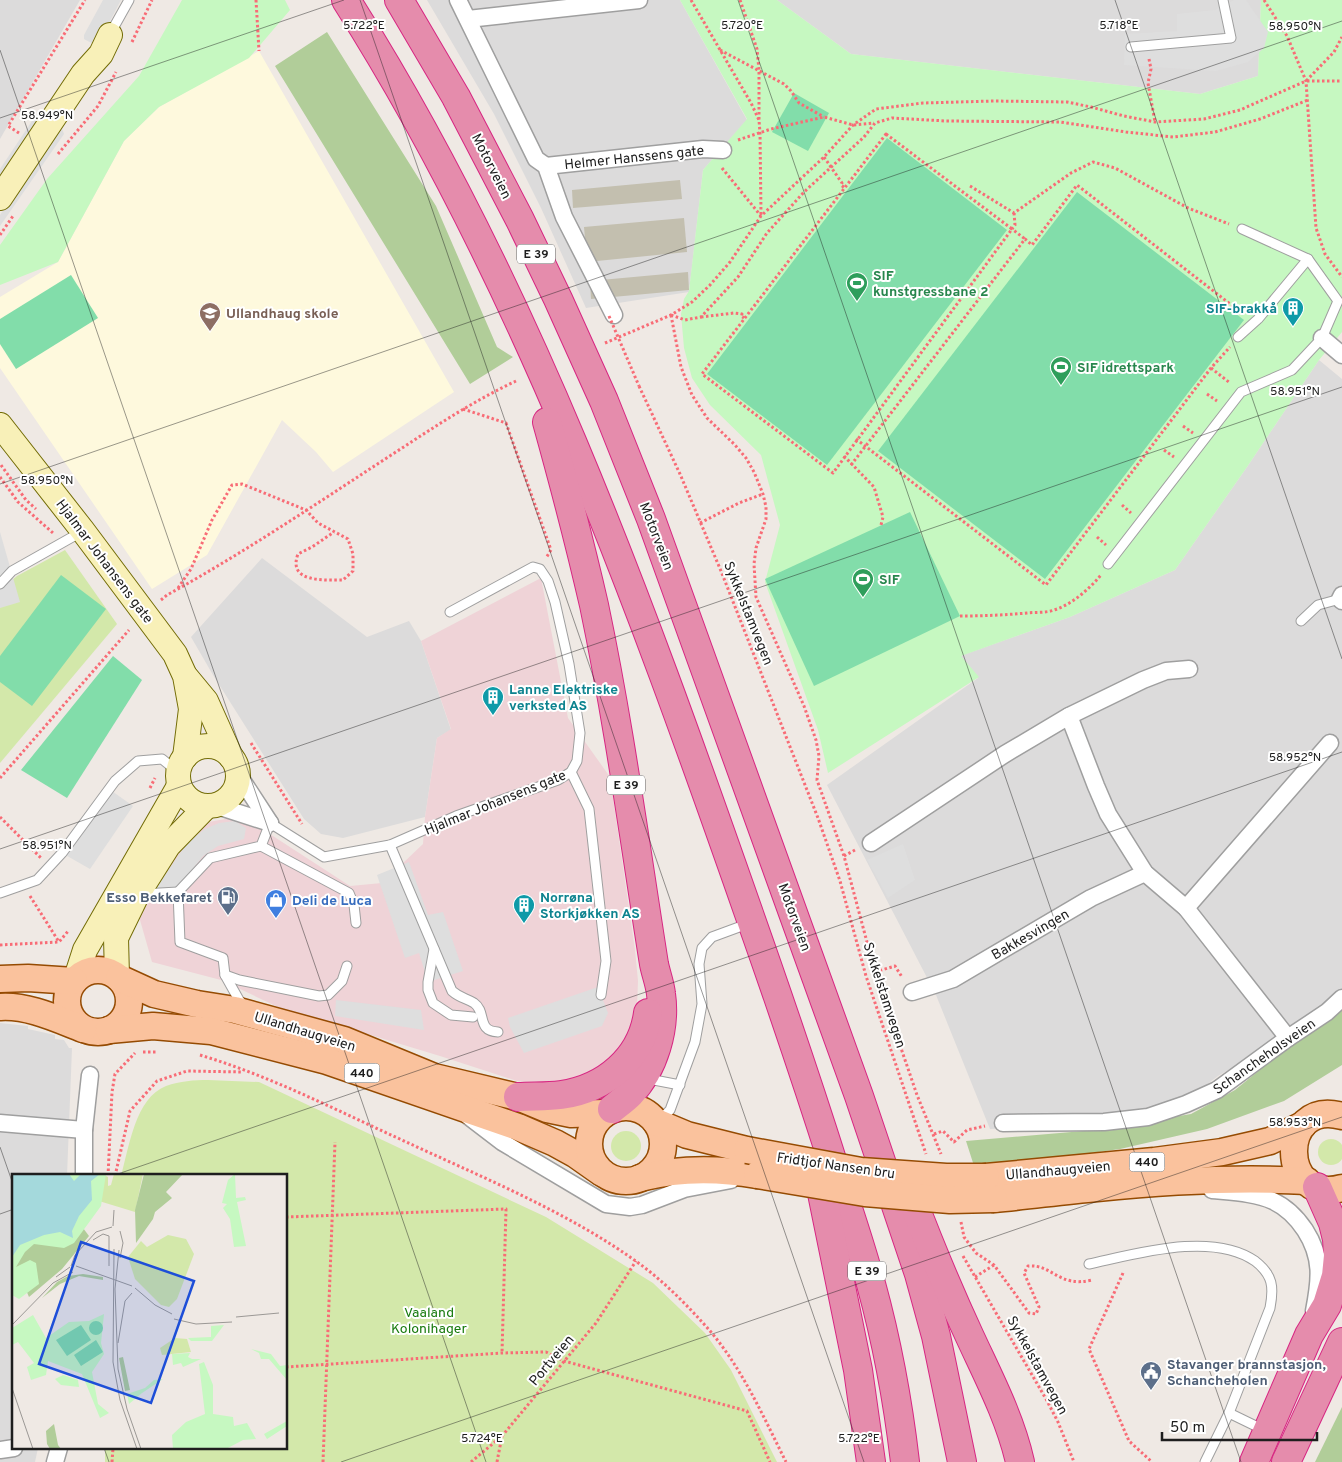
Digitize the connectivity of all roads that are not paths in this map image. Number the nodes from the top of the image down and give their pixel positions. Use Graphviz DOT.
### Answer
graph roads {
  1 [pos="129,0"];
  2 [pos="346,0"];
  3 [pos="399,0"];
  4 [pos="458,0"];
  5 [pos="639,0"];
  6 [pos="1223,0"];
  7 [pos="468,18"];
  8 [pos="121,40"];
  9 [pos="1131,47"];
  10 [pos="723,150"];
  11 [pos="546,166"];
  12 [pos="8,206"];
  13 [pos="1242,229"];
  14 [pos="1308,259"];
  15 [pos="611,316"];
  16 [pos="517,320"];
  17 [pos="1238,337"];
  18 [pos="1322,338"];
  19 [pos="1342,355"];
  20 [pos="0,425"];
  21 [pos="83,531"];
  22 [pos="1108,564"];
  23 [pos="0,584"];
  24 [pos="1341,598"];
  25 [pos="450,612"];
  26 [pos="1301,621"];
  27 [pos="1189,669"];
  28 [pos="185,676"];
  29 [pos="1069,716"];
  30 [pos="1330,743"];
  31 [pos="235,765"];
  32 [pos="180,772"];
  33 [pos="571,772"];
  34 [pos="211,806"];
  35 [pos="270,823"];
  36 [pos="872,842"];
  37 [pos="390,845"];
  38 [pos="261,846"];
  39 [pos="1145,872"];
  40 [pos="178,892"];
  41 [pos="0,894"];
  42 [pos="137,895"];
  43 [pos="1186,908"];
  44 [pos="356,922"];
  45 [pos="752,922"];
  46 [pos="434,949"];
  47 [pos="654,964"];
  48 [pos="347,966"];
  49 [pos="225,975"];
  50 [pos="118,977"];
  51 [pos="0,979"];
  52 [pos="75,979"];
  53 [pos="912,992"];
  54 [pos="601,995"];
  55 [pos="1342,998"];
  56 [pos="0,1007"];
  57 [pos="253,1015"];
  58 [pos="473,1017"];
  59 [pos="97,1030"];
  60 [pos="498,1032"];
  61 [pos="1288,1038"];
  62 [pos="90,1075"];
  63 [pos="638,1084"];
  64 [pos="680,1085"];
  65 [pos="809,1086"];
  66 [pos="859,1096"];
  67 [pos="518,1098"];
  68 [pos="459,1108"];
  69 [pos="609,1111"];
  70 [pos="1328,1115"];
  71 [pos="656,1122"];
  72 [pos="0,1123"];
  73 [pos="1003,1123"];
  74 [pos="84,1130"];
  75 [pos="602,1172"];
  76 [pos="84,1174"];
  77 [pos="757,1175"];
  78 [pos="640,1178"];
  79 [pos="1150,1183"];
  80 [pos="1322,1185"];
  81 [pos="990,1188"];
  82 [pos="1089,1264"];
  83 [pos="1309,1335"];
  84 [pos="1342,1342"];
  85 [pos="1229,1413"];
  86 [pos="1266,1431"];
  87 [pos="870,1462"];
  88 [pos="905,1462"];
  89 [pos="962,1462"];
  90 [pos="1020,1462"];
  91 [pos="1205,1462"];
  92 [pos="1254,1462"];
  93 [pos="1286,1462"];
  1 -- 8 [label="lane"];
  2 -- 16 [label="highway, E 39"];
  3 -- 66 [label="highway, Motorveien / E 39"];
  4 -- 7 [label="street, Helmer Hanssens gate"];
  5 -- 7 [label="street"];
  6 -- 9 [label="lane"];
  7 -- 11 [label="street, Helmer Hanssens gate"];
  8 -- 12 [label="street"];
  10 -- 11 [label="street, Helmer Hanssens gate"];
  11 -- 15 [label="street, Helmer Hanssens gate"];
  13 -- 14 [label="lane"];
  14 -- 17 [label="lane"];
  14 -- 18 [label="lane"];
  16 -- 45 [label="highway, E 39"];
  16 -- 47 [label="highway, E 39"];
  18 -- 19 [label="street"];
  18 -- 22 [label="lane"];
  20 -- 21 [label="street, Hjalmar Johansens gate"];
  21 -- 23 [label="lane"];
  21 -- 28 [label="street, Hjalmar Johansens gate"];
  24 -- 26 [label="lane"];
  25 -- 33 [label="lane, Hjalmar Johansens gate"];
  27 -- 29 [label="street"];
  28 -- 31 [label="street, Hjalmar Johansens gate"];
  28 -- 32 [label="street, Hjalmar Johansens gate"];
  29 -- 36 [label="street"];
  29 -- 39 [label="street"];
  30 -- 43 [label="street"];
  31 -- 32 [label="street"];
  31 -- 34 [label="street"];
  31 -- 35 [label="street, Hjalmar Johansens gate"];
  32 -- 34 [label="street"];
  32 -- 41 [label="lane"];
  32 -- 52 [label="street, Hjalmar Johansens gate"];
  33 -- 37 [label="lane, Hjalmar Johansens gate"];
  33 -- 54 [label="lane"];
  34 -- 35 [label="street, Hjalmar Johansens gate"];
  34 -- 42 [label="street"];
  35 -- 37 [label="lane, Hjalmar Johansens gate"];
  35 -- 38 [label="lane"];
  37 -- 46 [label="lane"];
  38 -- 40 [label="lane"];
  38 -- 44 [label="lane"];
  39 -- 43 [label="street"];
  39 -- 53 [label="street, Bakkesvingen"];
  40 -- 42 [label="lane"];
  40 -- 49 [label="lane"];
  42 -- 50 [label="street"];
  43 -- 61 [label="street"];
  45 -- 64 [label="lane"];
  45 -- 65 [label="highway, E 39"];
  46 -- 58 [label="lane"];
  46 -- 60 [label="lane"];
  47 -- 63 [label="highway, E 39"];
  47 -- 67 [label="highway, E 39"];
  48 -- 49 [label="lane"];
  49 -- 57 [label="lane"];
  50 -- 52 [label="main road, 440"];
  50 -- 57 [label="main road, Ullandhaugveien / 440"];
  50 -- 59 [label="main road"];
  51 -- 52 [label="main road, 440"];
  52 -- 59 [label="main road"];
  55 -- 61 [label="street, Schancheholsveien"];
  56 -- 59 [label="main road, Ullandhaugveien / 440"];
  57 -- 67 [label="main road, Ullandhaugveien / 440"];
  59 -- 68 [label="main road, Ullandhaugveien / 440"];
  61 -- 73 [label="street, Schancheholsveien"];
  62 -- 74 [label="street"];
  63 -- 64 [label="lane"];
  63 -- 69 [label="highway, E 39"];
  64 -- 71 [label="lane"];
  65 -- 87 [label="highway, E 39"];
  65 -- 88 [label="highway, E 39"];
  66 -- 89 [label="highway, E 39"];
  66 -- 90 [label="highway, E 39"];
  67 -- 69 [label="main road, Ullandhaugveien / 440"];
  68 -- 75 [label="main road, Ullandhaugveien / 440"];
  68 -- 77 [label="street, Ullandhaugveien / 440"];
  69 -- 71 [label="main road, 440"];
  69 -- 75 [label="main road"];
  70 -- 80 [label="main road, 440"];
  70 -- 81 [label="main road, Ullandhaugveien / 440"];
  71 -- 78 [label="main road"];
  71 -- 81 [label="main road, Fridtjof Nansen bru / 440, bridge"];
  72 -- 74 [label="street"];
  74 -- 76 [label="street"];
  75 -- 78 [label="main road, 440"];
  77 -- 78 [label="main road, 440"];
  77 -- 81 [label="main road, Fridtjof Nansen bru / 440, bridge"];
  79 -- 80 [label="main road, Ullandhaugveien / 440"];
  79 -- 81 [label="main road, Ullandhaugveien / 440"];
  79 -- 83 [label="street"];
  80 -- 83 [label="highway"];
  82 -- 85 [label="lane"];
  83 -- 86 [label="highway"];
  84 -- 93 [label="highway"];
  85 -- 86 [label="lane"];
  85 -- 91 [label="lane"];
  86 -- 92 [label="highway"];
}
